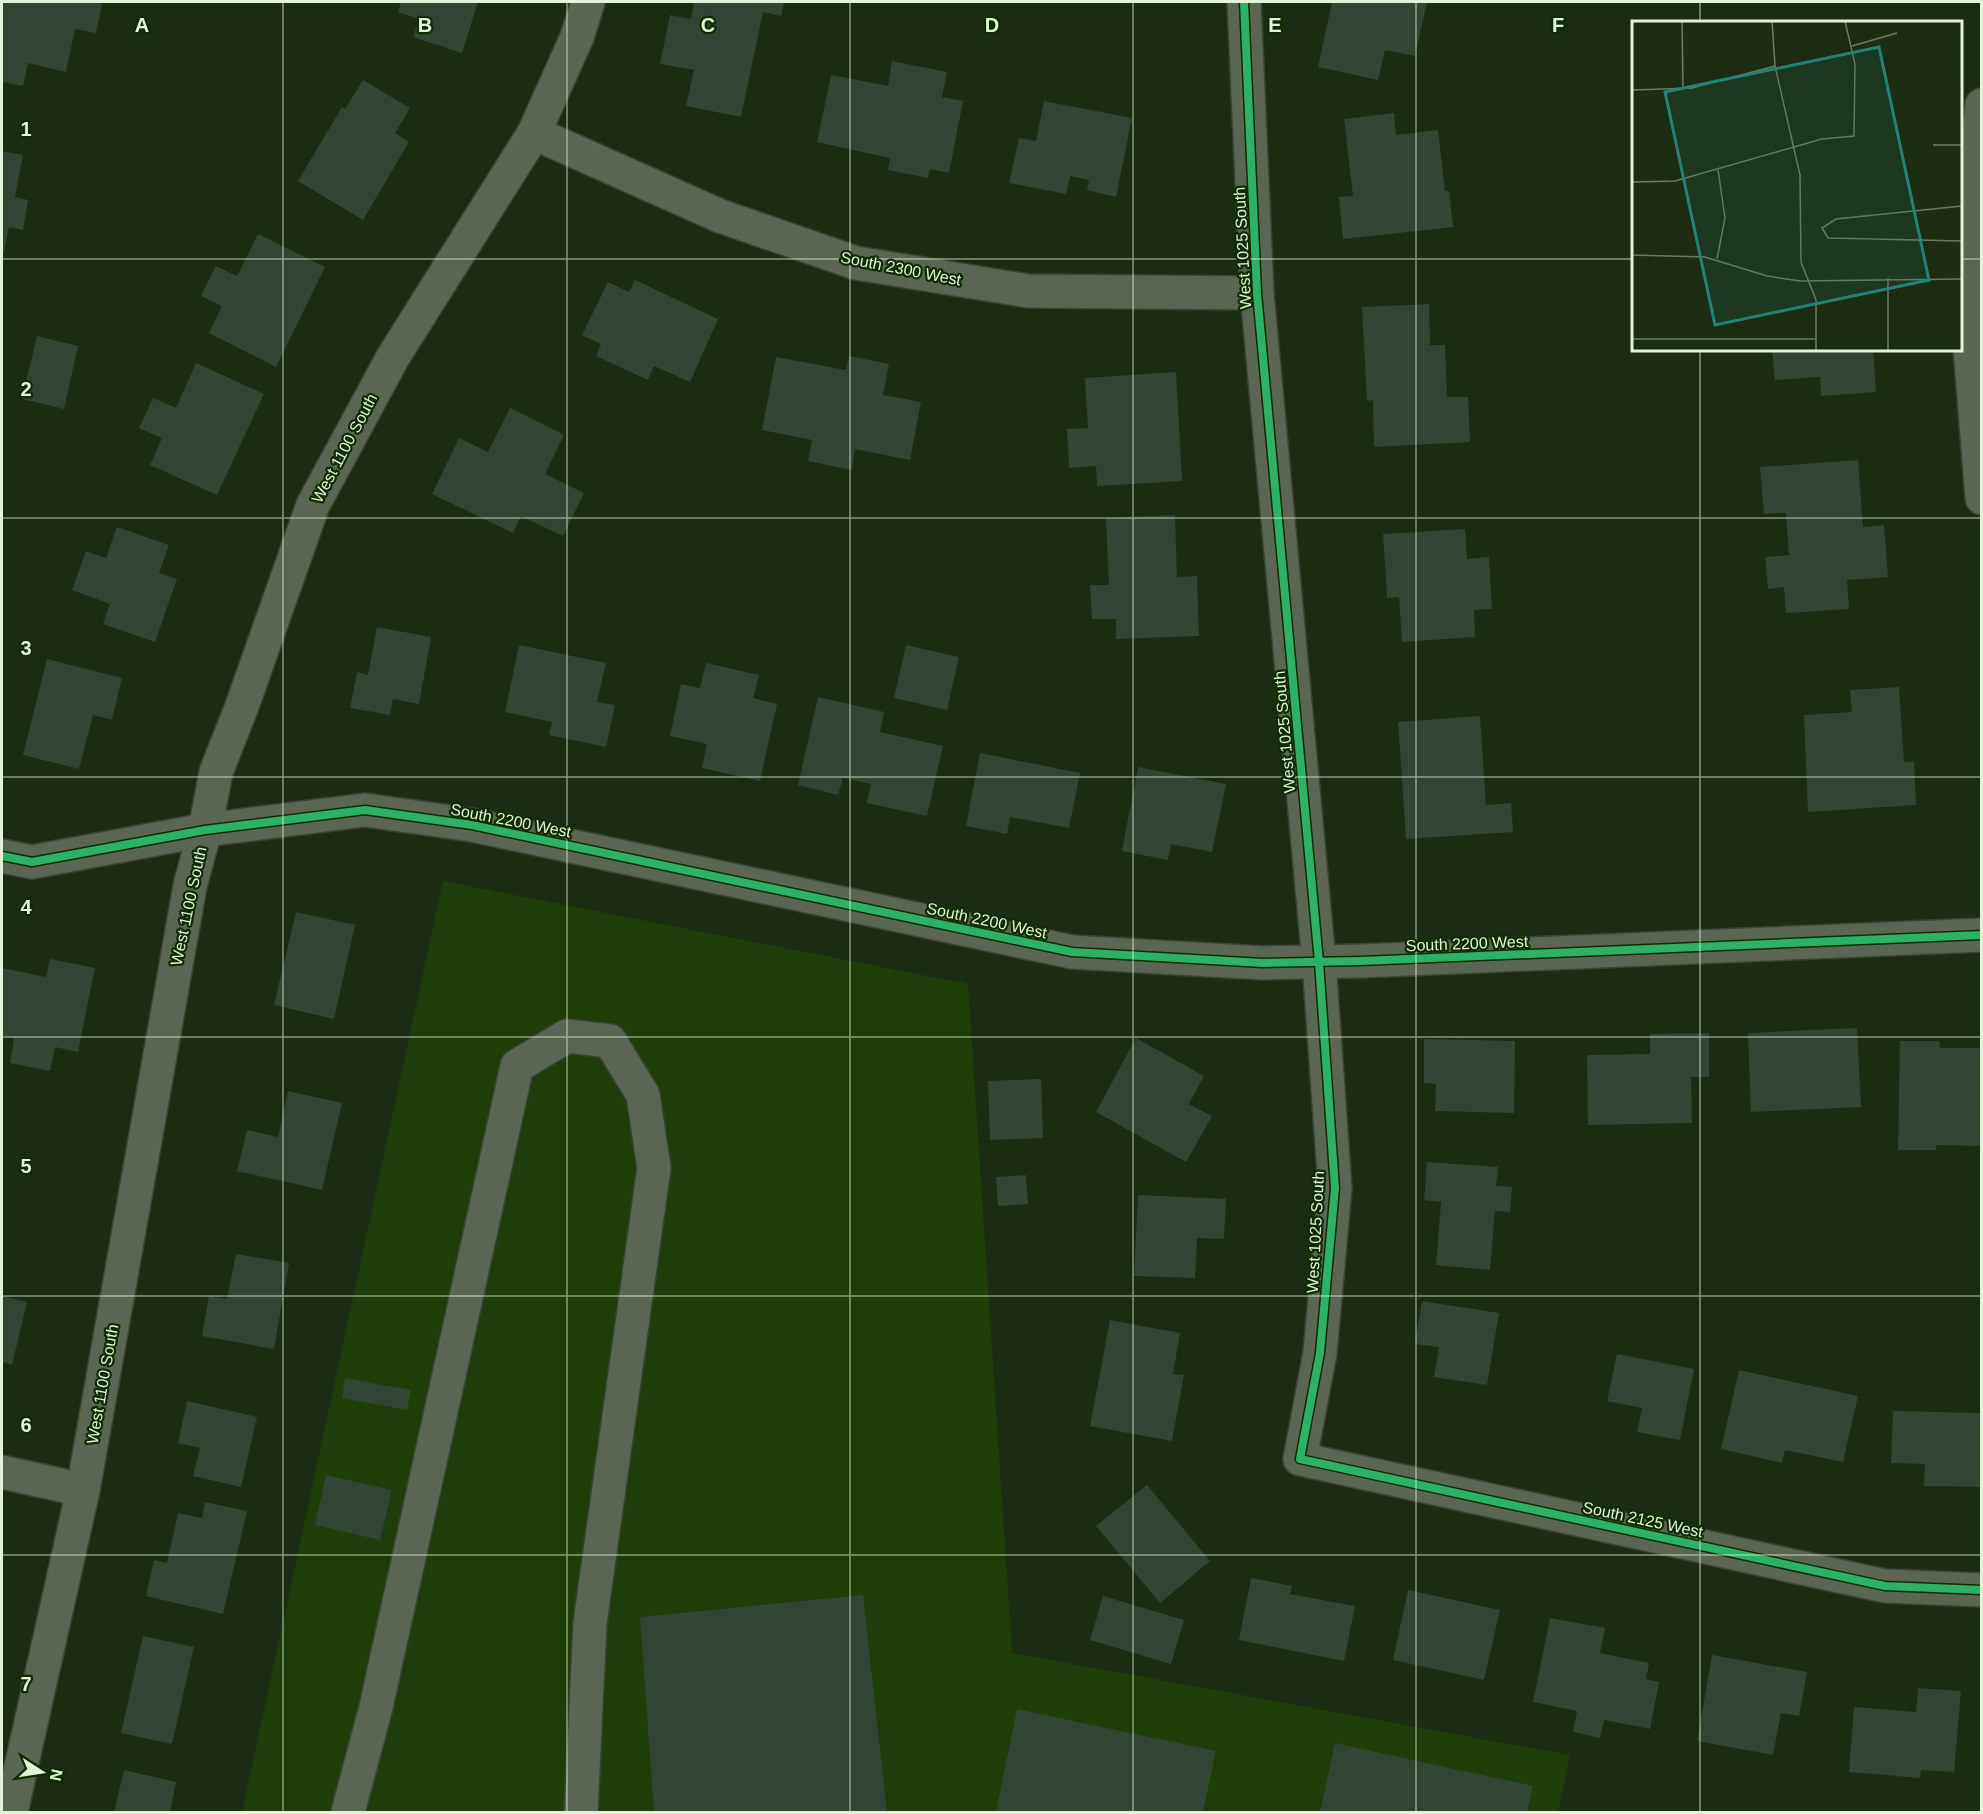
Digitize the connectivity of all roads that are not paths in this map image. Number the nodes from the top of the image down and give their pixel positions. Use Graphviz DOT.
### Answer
graph roads {
  1 [pos="588,2"];
  2 [pos="1244,2"];
  3 [pos="1982,105"];
  4 [pos="534,133"];
  5 [pos="1979,146"];
  6 [pos="1257,293"];
  7 [pos="1982,498"];
  8 [pos="205,830"];
  9 [pos="2,856"];
  10 [pos="1982,935"];
  11 [pos="1319,962"];
  12 [pos="1300,1459"];
  13 [pos="2,1472"];
  14 [pos="83,1490"];
  15 [pos="1982,1590"];
  16 [pos="11,1812"];
  17 [pos="348,1812"];
  18 [pos="581,1812"];
  1 -- 4 [label="street, West 1100 South"];
  2 -- 6 [label="street, West 1025 South"];
  3 -- 5 [label="street"];
  4 -- 6 [label="street, South 2300 West"];
  4 -- 8 [label="street, West 1100 South"];
  5 -- 7 [label="street"];
  6 -- 11 [label="street, West 1025 South"];
  8 -- 9 [label="street, South 2200 West"];
  8 -- 11 [label="street, South 2200 West"];
  8 -- 14 [label="street, West 1100 South"];
  10 -- 11 [label="street, South 2200 West"];
  11 -- 12 [label="street, West 1025 South"];
  12 -- 15 [label="street, South 2125 West"];
  13 -- 14 [label="street"];
  14 -- 16 [label="street, West 1100 South"];
  17 -- 18 [label="street"];
}
